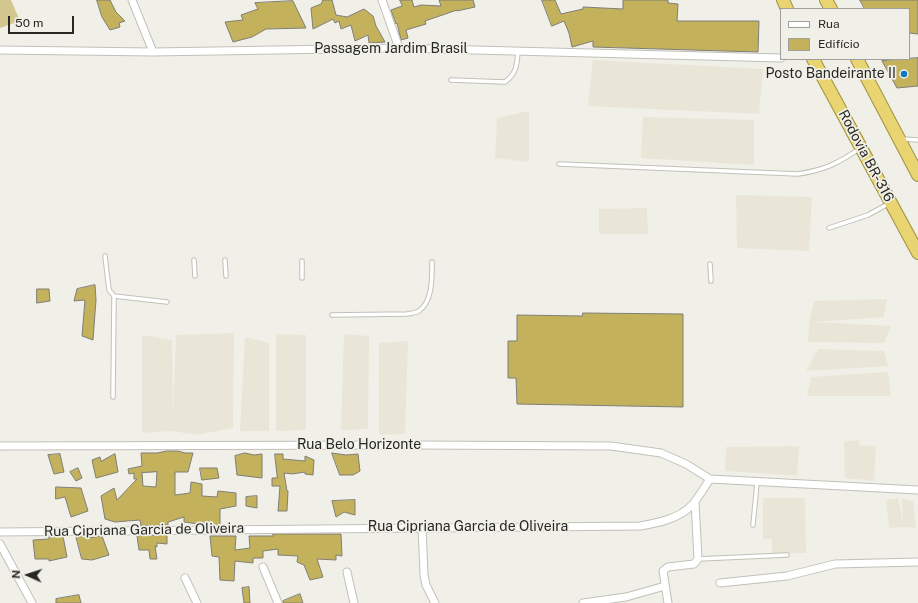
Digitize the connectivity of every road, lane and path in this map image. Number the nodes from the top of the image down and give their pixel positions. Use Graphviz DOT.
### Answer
graph roads {
  1 [pos="132,0"];
  2 [pos="382,0"];
  3 [pos="398,48"];
  4 [pos="0,50"];
  5 [pos="518,51"];
  6 [pos="153,52"];
  7 [pos="780,58"];
  8 [pos="814,60"];
  9 [pos="859,60"];
  10 [pos="451,80"];
  11 [pos="900,139"];
  12 [pos="918,140"];
  13 [pos="861,148"];
  14 [pos="559,164"];
  15 [pos="918,175"];
  16 [pos="891,202"];
  17 [pos="829,228"];
  18 [pos="918,253"];
  19 [pos="105,256"];
  20 [pos="194,260"];
  21 [pos="225,260"];
  22 [pos="302,261"];
  23 [pos="432,262"];
  24 [pos="710,264"];
  25 [pos="195,276"];
  26 [pos="226,276"];
  27 [pos="302,278"];
  28 [pos="711,281"];
  29 [pos="114,296"];
  30 [pos="167,302"];
  31 [pos="332,315"];
  32 [pos="113,397"];
  33 [pos="0,446"];
  34 [pos="710,480"];
  35 [pos="757,482"];
  36 [pos="918,490"];
  37 [pos="695,502"];
  38 [pos="753,525"];
  39 [pos="422,527"];
  40 [pos="0,532"];
  41 [pos="0,544"];
  42 [pos="787,555"];
  43 [pos="698,559"];
  44 [pos="918,562"];
  45 [pos="263,567"];
  46 [pos="347,572"];
  47 [pos="185,578"];
  48 [pos="720,583"];
  49 [pos="665,586"];
  50 [pos="32,603"];
  51 [pos="197,603"];
  52 [pos="278,603"];
  53 [pos="354,603"];
  54 [pos="435,603"];
  55 [pos="583,603"];
  56 [pos="668,603"];
  1 -- 6 [label="street"];
  2 -- 3 [label="street"];
  3 -- 5 [label="street, Passagem Jardim Brasil"];
  3 -- 6 [label="street, Passagem Jardim Brasil"];
  4 -- 6 [label="street, Passagem Jardim Brasil"];
  5 -- 7 [label="street, Passagem Jardim Brasil"];
  5 -- 10 [label="lane"];
  8 -- 13 [label="highway, Rodovia BR-316"];
  9 -- 11 [label="highway"];
  11 -- 12 [label="lane"];
  11 -- 15 [label="highway"];
  13 -- 14 [label="lane"];
  13 -- 16 [label="highway, Rodovia BR-316"];
  16 -- 17 [label="lane"];
  16 -- 18 [label="highway, Rodovia BR-316"];
  19 -- 29 [label="lane"];
  20 -- 25 [label="lane"];
  21 -- 26 [label="lane"];
  22 -- 27 [label="lane"];
  23 -- 31 [label="lane"];
  24 -- 28 [label="lane"];
  29 -- 30 [label="lane"];
  29 -- 32 [label="lane"];
  33 -- 34 [label="street, Rua Belo Horizonte"];
  34 -- 35 [label="street"];
  34 -- 37 [label="street, Rua Cipriana Garcia de Oliveira"];
  35 -- 36 [label="street"];
  35 -- 38 [label="lane"];
  37 -- 39 [label="street, Rua Cipriana Garcia de Oliveira"];
  37 -- 43 [label="street"];
  39 -- 40 [label="street, Rua Cipriana Garcia de Oliveira"];
  39 -- 54 [label="street"];
  41 -- 50 [label="street"];
  42 -- 43 [label="lane"];
  43 -- 49 [label="street"];
  44 -- 48 [label="street"];
  45 -- 52 [label="street"];
  46 -- 53 [label="street"];
  47 -- 51 [label="street"];
  49 -- 55 [label="street"];
  49 -- 56 [label="street"];
}
